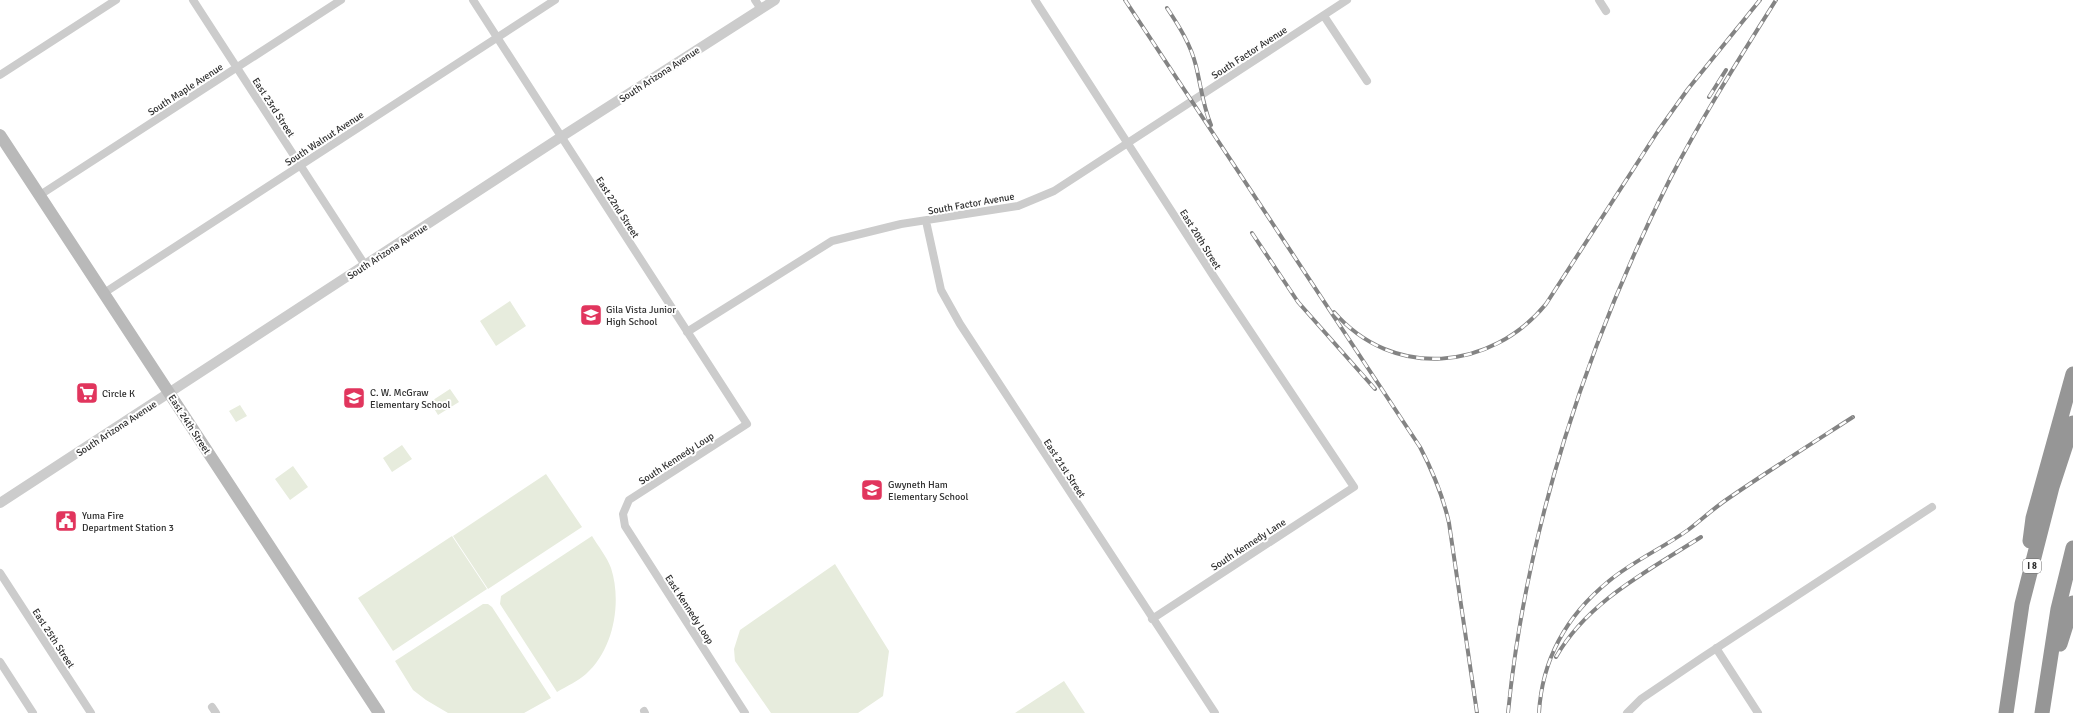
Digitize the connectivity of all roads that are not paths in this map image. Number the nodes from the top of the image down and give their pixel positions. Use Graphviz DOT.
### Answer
graph roads {
  1 [pos="116,0"];
  2 [pos="193,0"];
  3 [pos="341,0"];
  4 [pos="474,0"];
  5 [pos="555,0"];
  6 [pos="755,0"];
  7 [pos="775,0"];
  8 [pos="1035,0"];
  9 [pos="1347,0"];
  10 [pos="1600,0"];
  11 [pos="761,9"];
  12 [pos="1606,11"];
  13 [pos="1324,16"];
  14 [pos="498,37"];
  15 [pos="237,68"];
  16 [pos="0,75"];
  17 [pos="1367,81"];
  18 [pos="0,135"];
  19 [pos="562,137"];
  20 [pos="1128,142"];
  21 [pos="300,165"];
  22 [pos="40,195"];
  23 [pos="926,221"];
  24 [pos="364,265"];
  25 [pos="104,293"];
  26 [pos="687,332"];
  27 [pos="2073,374"];
  28 [pos="170,393"];
  29 [pos="2073,423"];
  30 [pos="747,424"];
  31 [pos="1354,486"];
  32 [pos="0,503"];
  33 [pos="1932,507"];
  34 [pos="623,514"];
  35 [pos="2073,548"];
  36 [pos="1,577"];
  37 [pos="2073,603"];
  38 [pos="2022,604"];
  39 [pos="1152,619"];
  40 [pos="1716,648"];
  41 [pos="0,662"];
  42 [pos="2044,693"];
  43 [pos="33,713"];
  44 [pos="91,713"];
  45 [pos="379,713"];
  46 [pos="745,713"];
  47 [pos="1215,713"];
  48 [pos="1627,713"];
  49 [pos="1758,713"];
  50 [pos="2006,713"];
  51 [pos="2042,713"];
  1 -- 16 [label="street"];
  2 -- 15 [label="street, East 23rd Street"];
  3 -- 15 [label="street, South Maple Avenue"];
  4 -- 14 [label="street, East 22nd Street"];
  5 -- 14 [label="street, South Walnut Avenue"];
  6 -- 11 [label="street"];
  7 -- 11 [label="street, South Arizona Avenue"];
  8 -- 20 [label="street, East 20th Street"];
  9 -- 13 [label="street, South Factor Avenue"];
  10 -- 12 [label="street"];
  11 -- 19 [label="street, South Arizona Avenue"];
  13 -- 17 [label="street"];
  13 -- 20 [label="street, South Factor Avenue"];
  14 -- 19 [label="street, East 22nd Street"];
  14 -- 21 [label="street, South Walnut Avenue"];
  15 -- 21 [label="street, East 23rd Street"];
  15 -- 22 [label="street, South Maple Avenue"];
  18 -- 22 [label="main road, East 24th Street"];
  19 -- 24 [label="street, South Arizona Avenue"];
  19 -- 26 [label="street, East 22nd Street"];
  20 -- 23 [label="street, South Factor Avenue"];
  20 -- 31 [label="street, East 20th Street"];
  21 -- 24 [label="street, East 23rd Street"];
  21 -- 25 [label="street, South Walnut Avenue"];
  22 -- 25 [label="main road, East 24th Street"];
  23 -- 26 [label="street, South Factor Avenue"];
  23 -- 39 [label="street, East 21st Street"];
  24 -- 28 [label="street, South Arizona Avenue"];
  25 -- 28 [label="main road, East 24th Street"];
  26 -- 30 [label="street, East 22nd Street"];
  27 -- 38 [label="highway"];
  28 -- 32 [label="street, South Arizona Avenue"];
  28 -- 45 [label="main road, East 24th Street"];
  29 -- 38 [label="highway, I 8"];
  30 -- 34 [label="street, South Kennedy Loup"];
  31 -- 39 [label="street, South Kennedy Lane"];
  33 -- 40 [label="street"];
  34 -- 46 [label="street, East Kennedy Loop"];
  35 -- 42 [label="highway"];
  36 -- 44 [label="street, East 25th Street"];
  37 -- 42 [label="highway"];
  38 -- 50 [label="highway, I 8"];
  39 -- 47 [label="street, East 21st Street"];
  40 -- 48 [label="street"];
  40 -- 49 [label="street"];
  41 -- 43 [label="street"];
  42 -- 51 [label="highway"];
}
